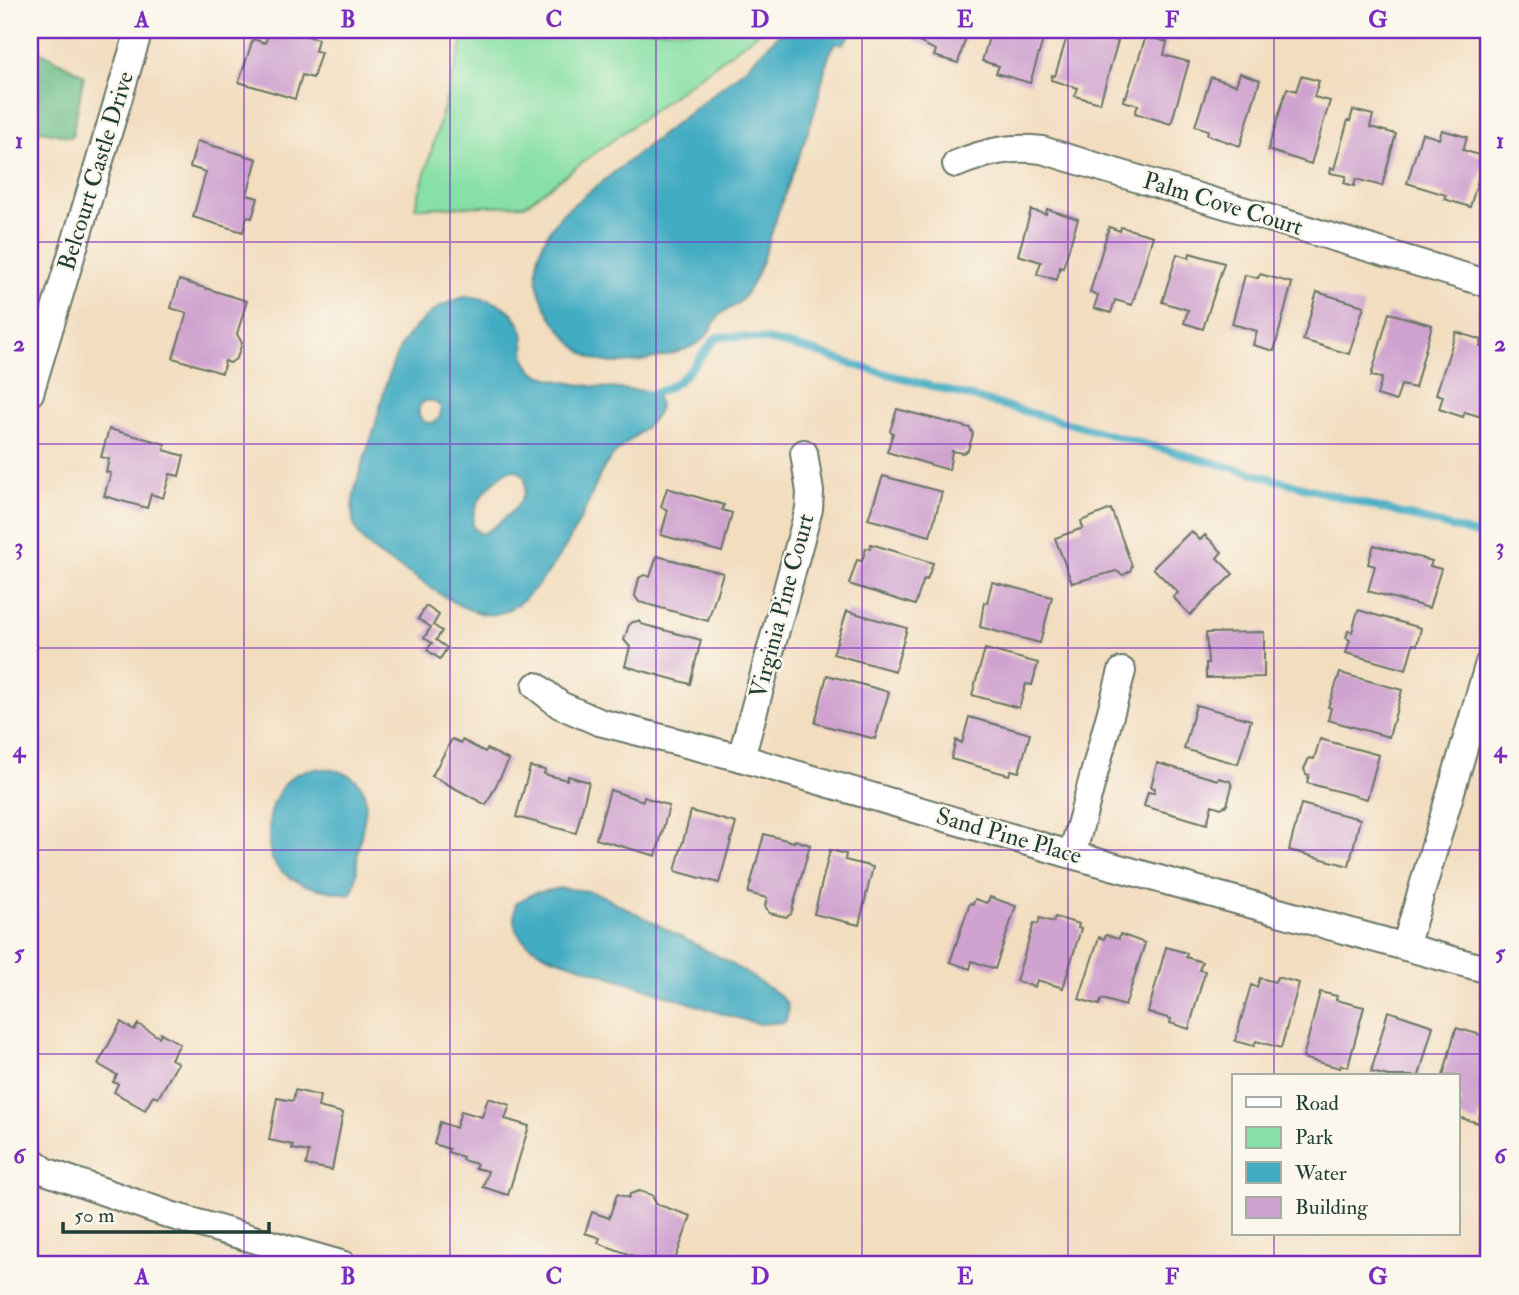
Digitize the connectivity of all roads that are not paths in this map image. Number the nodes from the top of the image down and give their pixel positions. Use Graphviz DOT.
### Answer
graph roads {
  1 [pos="139,30"];
  2 [pos="956,164"];
  3 [pos="1489,284"];
  4 [pos="35,355"];
  5 [pos="30,393"];
  6 [pos="803,453"];
  7 [pos="1489,663"];
  8 [pos="1122,671"];
  9 [pos="536,686"];
  10 [pos="741,758"];
  11 [pos="1072,855"];
  12 [pos="1405,947"];
  13 [pos="1489,970"];
  14 [pos="30,1159"];
  15 [pos="344,1265"];
  1 -- 4 [label="street, Belcourt Castle Drive"];
  2 -- 3 [label="street, Palm Cove Court"];
  4 -- 5 [label="street, Belcourt Castle Drive"];
  6 -- 10 [label="street, Virginia Pine Court"];
  7 -- 12 [label="street"];
  8 -- 11 [label="street"];
  9 -- 10 [label="street, Sand Pine Place"];
  10 -- 11 [label="street, Sand Pine Place"];
  11 -- 12 [label="street, Sand Pine Place"];
  12 -- 13 [label="street, Sand Pine Place"];
  14 -- 15 [label="street"];
}
